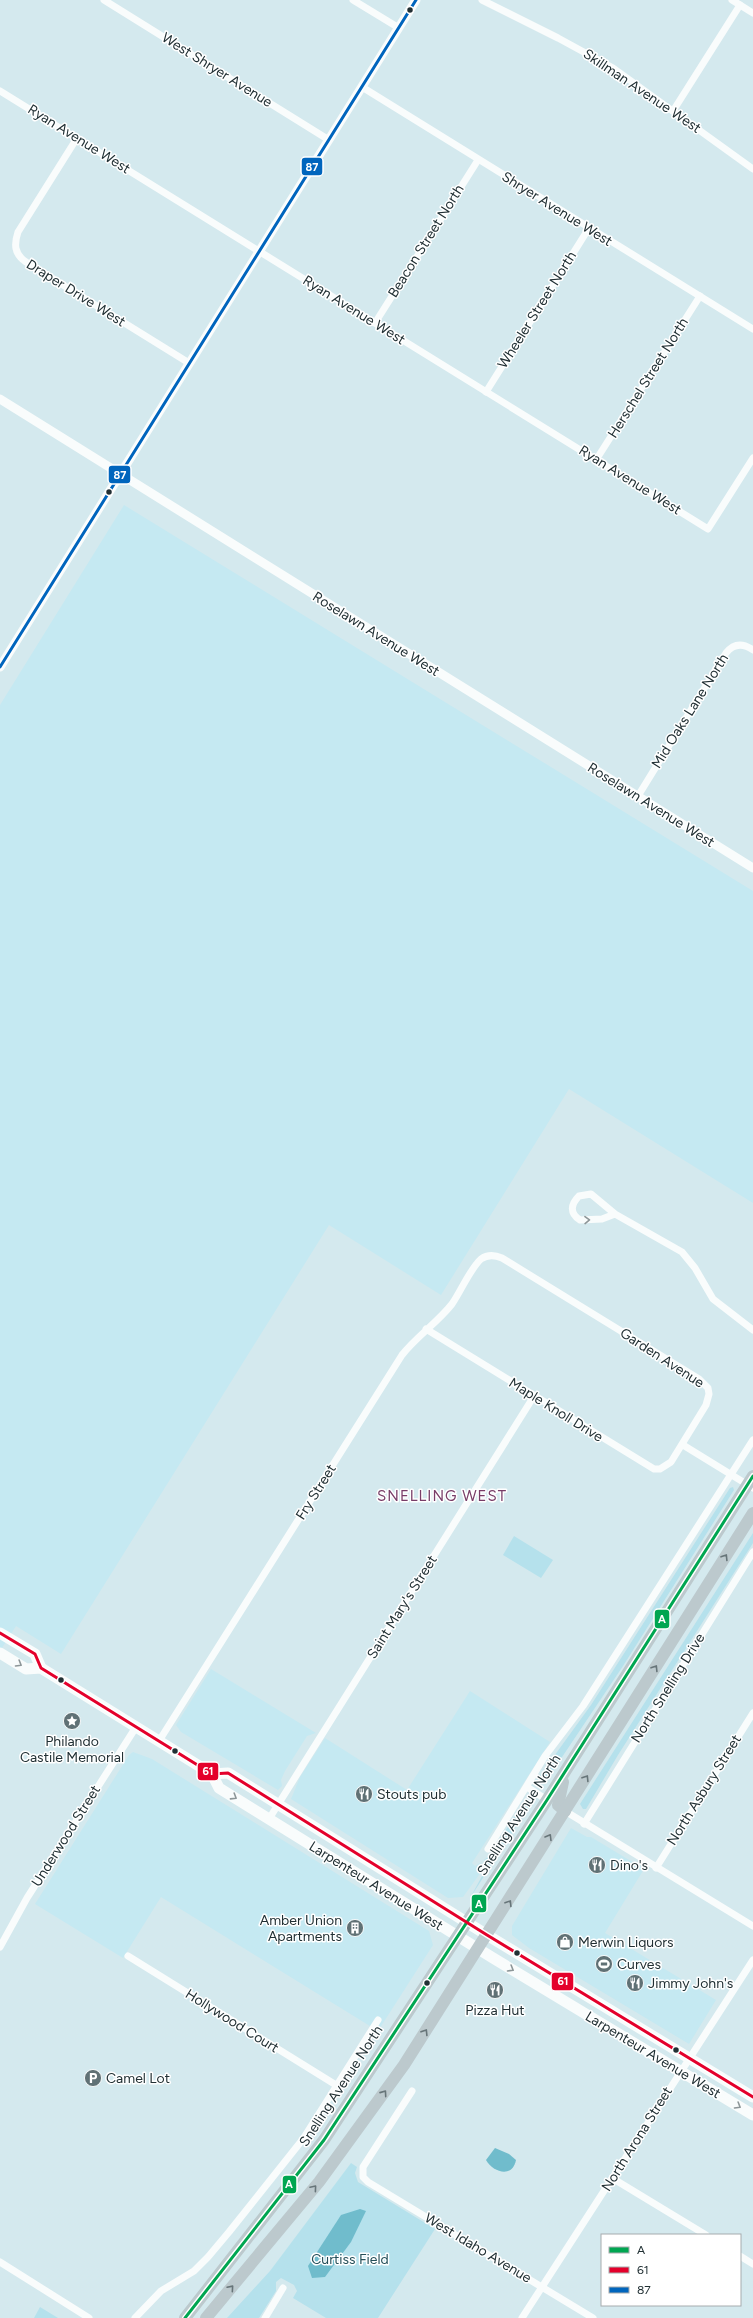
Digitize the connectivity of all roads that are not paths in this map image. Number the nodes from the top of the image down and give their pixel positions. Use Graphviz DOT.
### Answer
graph roads {
  1 [pos="104,0"];
  2 [pos="353,0"];
  3 [pos="416,0"];
  4 [pos="482,0"];
  5 [pos="732,0"];
  6 [pos="740,5"];
  7 [pos="753,13"];
  8 [pos="399,28"];
  9 [pos="362,87"];
  10 [pos="0,91"];
  11 [pos="673,111"];
  12 [pos="77,138"];
  13 [pos="329,140"];
  14 [pos="478,160"];
  15 [pos="753,169"];
  16 [pos="589,228"];
  17 [pos="259,251"];
  18 [pos="700,296"];
  19 [pos="375,323"];
  20 [pos="753,329"];
  21 [pos="189,363"];
  22 [pos="486,392"];
  23 [pos="0,399"];
  24 [pos="753,458"];
  25 [pos="596,460"];
  26 [pos="121,473"];
  27 [pos="753,650"];
  28 [pos="0,667"];
  29 [pos="638,796"];
  30 [pos="753,868"];
  31 [pos="615,1214"];
  32 [pos="489,1256"];
  33 [pos="426,1329"];
  34 [pos="753,1330"];
  35 [pos="534,1396"];
  36 [pos="753,1440"];
  37 [pos="682,1445"];
  38 [pos="731,1475"];
  39 [pos="751,1483"];
  40 [pos="753,1513"];
  41 [pos="753,1552"];
  42 [pos="0,1633"];
  43 [pos="0,1652"];
  44 [pos="41,1668"];
  45 [pos="753,1713"];
  46 [pos="136,1727"];
  47 [pos="159,1741"];
  48 [pos="566,1769"];
  49 [pos="212,1774"];
  50 [pos="527,1787"];
  51 [pos="547,1800"];
  52 [pos="278,1804"];
  53 [pos="565,1811"];
  54 [pos="269,1819"];
  55 [pos="584,1824"];
  56 [pos="488,1849"];
  57 [pos="656,1868"];
  58 [pos="467,1923"];
  59 [pos="753,1926"];
  60 [pos="487,1935"];
  61 [pos="458,1936"];
  62 [pos="0,1947"];
  63 [pos="478,1949"];
  64 [pos="128,1956"];
  65 [pos="753,1960"];
  66 [pos="378,2020"];
  67 [pos="689,2058"];
  68 [pos="681,2071"];
  69 [pos="336,2086"];
  70 [pos="412,2091"];
  71 [pos="753,2097"];
  72 [pos="753,2115"];
  73 [pos="612,2178"];
  74 [pos="704,2234"];
  75 [pos="741,2257"];
  76 [pos="0,2262"];
  77 [pos="753,2264"];
  78 [pos="542,2287"];
  79 [pos="283,2288"];
  80 [pos="89,2318"];
  81 [pos="135,2318"];
  82 [pos="185,2318"];
  83 [pos="206,2318"];
  84 [pos="265,2318"];
  85 [pos="522,2318"];
  86 [pos="593,2318"];
  1 -- 13 [label="street, West Shryer Avenue"];
  2 -- 8 [label="street"];
  3 -- 8 [label="street"];
  4 -- 11 [label="street, Skillman Avenue West"];
  5 -- 6 [label="street"];
  6 -- 7 [label="street"];
  6 -- 11 [label="street"];
  8 -- 9 [label="street"];
  9 -- 13 [label="street"];
  9 -- 14 [label="street, Shryer Avenue West"];
  10 -- 12 [label="street, Ryan Avenue West"];
  11 -- 15 [label="street, Skillman Avenue West"];
  12 -- 17 [label="street, Ryan Avenue West"];
  12 -- 21 [label="street, Draper Drive West"];
  13 -- 17 [label="street"];
  14 -- 16 [label="street, Shryer Avenue West"];
  14 -- 19 [label="street, Beacon Street North"];
  16 -- 18 [label="street, Shryer Avenue West"];
  16 -- 22 [label="street, Wheeler Street North"];
  17 -- 19 [label="street, Ryan Avenue West"];
  17 -- 21 [label="street"];
  18 -- 20 [label="street, Shryer Avenue West"];
  18 -- 25 [label="street, Herschel Street North"];
  19 -- 22 [label="street, Ryan Avenue West"];
  21 -- 26 [label="street"];
  22 -- 25 [label="street, Ryan Avenue West"];
  23 -- 26 [label="street, Roselawn Avenue West"];
  24 -- 25 [label="street, Ryan Avenue West"];
  26 -- 28 [label="street"];
  26 -- 29 [label="street, Roselawn Avenue West"];
  27 -- 29 [label="street, Mid Oaks Lane North"];
  29 -- 30 [label="street, Roselawn Avenue West"];
  31 -- 31 [label="street, one-way"];
  31 -- 34 [label="street"];
  32 -- 33 [label="street, Fry Street"];
  32 -- 37 [label="street, Garden Avenue"];
  33 -- 35 [label="street, Maple Knoll Drive"];
  33 -- 47 [label="street, Fry Street"];
  35 -- 37 [label="street, Maple Knoll Drive"];
  35 -- 52 [label="street, Saint Mary's Street"];
  36 -- 38 [label="street"];
  37 -- 38 [label="street"];
  38 -- 39 [label="street"];
  38 -- 50 [label="street"];
  39 -- 48 [label="main road, Snelling Avenue North"];
  53 -- 40 [label="main road, one-way"];
  41 -- 55 [label="street, North Snelling Drive"];
  42 -- 44 [label="main road, Larpenteur Avenue West"];
  43 -- 44 [label="main road, Larpenteur Avenue West, one-way"];
  44 -- 46 [label="main road, Larpenteur Avenue West"];
  45 -- 57 [label="street, North Asbury Street"];
  46 -- 47 [label="main road, Larpenteur Avenue West"];
  46 -- 62 [label="street, Underwood Street"];
  47 -- 49 [label="main road, Larpenteur Avenue West"];
  48 -- 51 [label="main road, Snelling Avenue North"];
  48 -- 53 [label="main road"];
  49 -- 52 [label="main road, Larpenteur Avenue West"];
  49 -- 54 [label="main road, Larpenteur Avenue West, one-way"];
  50 -- 51 [label="street"];
  50 -- 56 [label="street"];
  51 -- 58 [label="main road, Snelling Avenue North"];
  52 -- 54 [label="street, Saint Mary's Street"];
  52 -- 58 [label="main road, Larpenteur Avenue West"];
  53 -- 55 [label="street"];
  60 -- 53 [label="main road, one-way"];
  54 -- 61 [label="main road, Larpenteur Avenue West"];
  55 -- 57 [label="street"];
  57 -- 59 [label="street"];
  58 -- 60 [label="main road, Larpenteur Avenue West"];
  58 -- 61 [label="main road, Snelling Avenue North"];
  60 -- 63 [label="main road"];
  60 -- 67 [label="main road, Larpenteur Avenue West"];
  61 -- 63 [label="main road, Larpenteur Avenue West"];
  61 -- 82 [label="main road, Snelling Avenue North"];
  63 -- 68 [label="main road, Larpenteur Avenue West, one-way"];
  83 -- 63 [label="main road, one-way"];
  64 -- 69 [label="street, Hollywood Court"];
  65 -- 67 [label="street, North Arona Street"];
  66 -- 69 [label="street"];
  67 -- 68 [label="street, North Arona Street"];
  67 -- 71 [label="main road, Larpenteur Avenue West"];
  68 -- 72 [label="main road, Larpenteur Avenue West, one-way"];
  68 -- 73 [label="street, North Arona Street"];
  69 -- 81 [label="street"];
  70 -- 78 [label="street, West Idaho Avenue"];
  73 -- 74 [label="street"];
  73 -- 78 [label="street, North Arona Street"];
  75 -- 77 [label="street"];
  76 -- 80 [label="street"];
  78 -- 85 [label="street, North Arona Street"];
  78 -- 86 [label="street, West Idaho Avenue"];
  79 -- 84 [label="street"];
}
